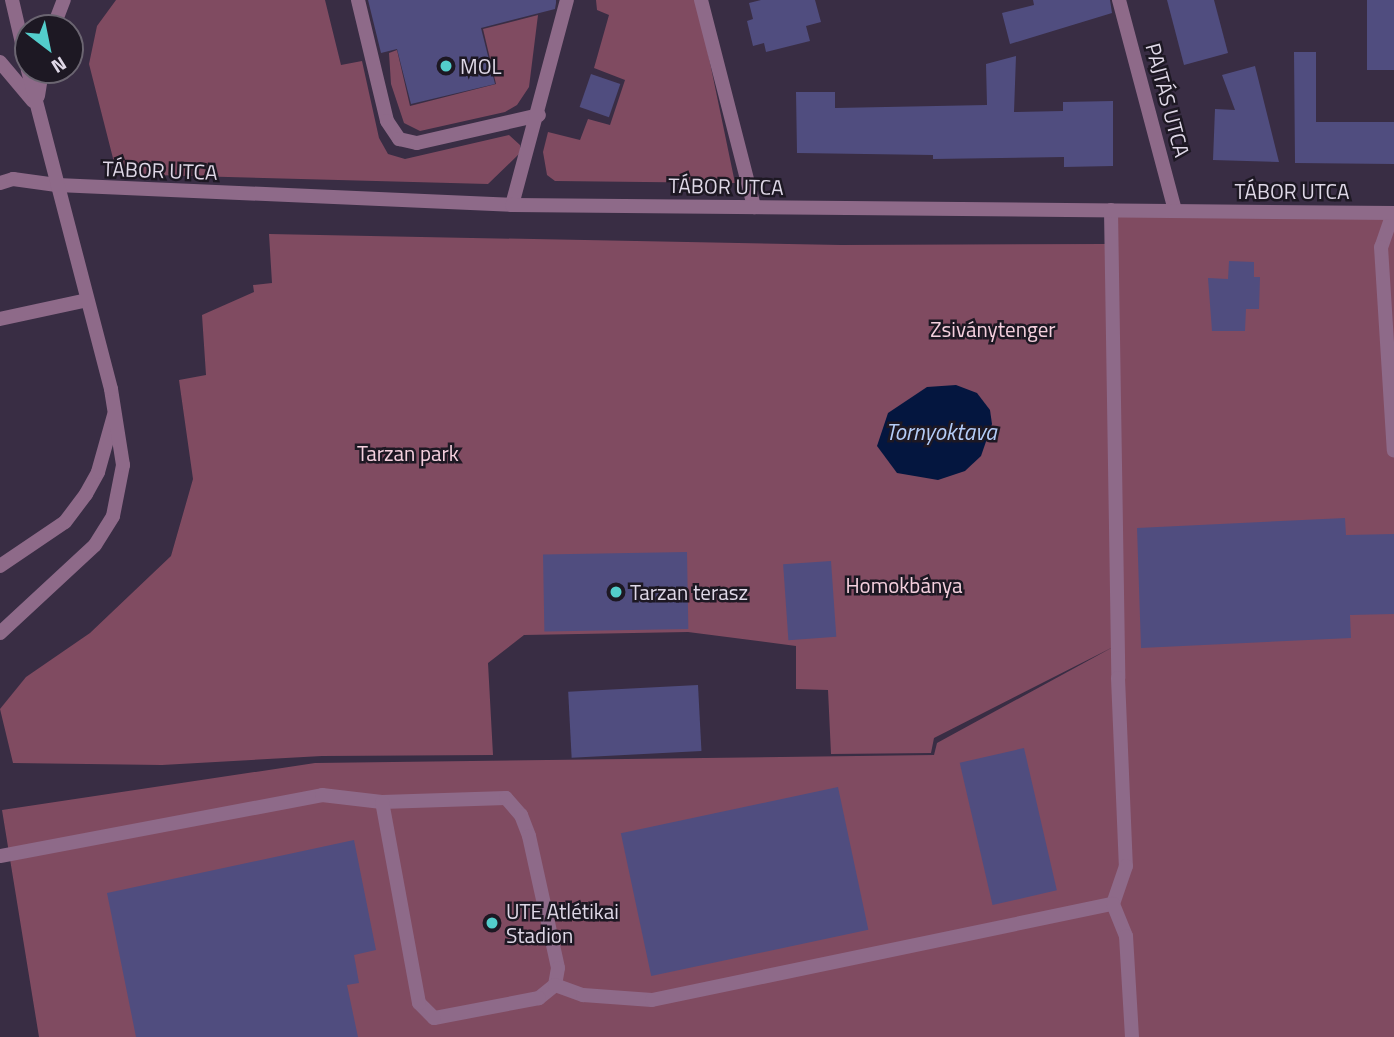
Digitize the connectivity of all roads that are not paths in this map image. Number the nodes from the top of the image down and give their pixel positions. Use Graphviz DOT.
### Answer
graph roads {
  1 [pos="358,0"];
  2 [pos="567,0"];
  3 [pos="701,0"];
  4 [pos="1119,0"];
  5 [pos="0,62"];
  6 [pos="31,84"];
  7 [pos="40,84"];
  8 [pos="36,105"];
  9 [pos="539,116"];
  10 [pos="0,183"];
  11 [pos="57,185"];
  12 [pos="512,205"];
  13 [pos="754,207"];
  14 [pos="1111,210"];
  15 [pos="1175,211"];
  16 [pos="1393,213"];
  17 [pos="88,300"];
  18 [pos="0,319"];
  19 [pos="115,411"];
  20 [pos="1394,451"];
  21 [pos="0,566"];
  22 [pos="0,633"];
  23 [pos="382,802"];
  24 [pos="0,856"];
  25 [pos="1113,904"];
  26 [pos="555,985"];
  27 [pos="1132,1037"];
  1 -- 9 [label="street"];
  2 -- 9 [label="street"];
  3 -- 13 [label="street"];
  4 -- 15 [label="street, PAJTÁS UTCA"];
  5 -- 8 [label="street"];
  6 -- 8 [label="street"];
  7 -- 8 [label="street"];
  8 -- 11 [label="street"];
  9 -- 12 [label="street"];
  10 -- 11 [label="street, TÁBOR UTCA"];
  11 -- 12 [label="street, TÁBOR UTCA"];
  11 -- 17 [label="street"];
  12 -- 13 [label="street, TÁBOR UTCA"];
  13 -- 14 [label="street, TÁBOR UTCA"];
  14 -- 15 [label="street, TÁBOR UTCA"];
  14 -- 25 [label="street"];
  15 -- 16 [label="street, TÁBOR UTCA"];
  16 -- 20 [label="street"];
  17 -- 18 [label="street"];
  17 -- 19 [label="street"];
  19 -- 21 [label="street"];
  19 -- 22 [label="street"];
  23 -- 24 [label="street"];
  23 -- 26 [label="street"];
  23 -- 26 [label="street"];
  25 -- 26 [label="street"];
  25 -- 27 [label="street"];
}
